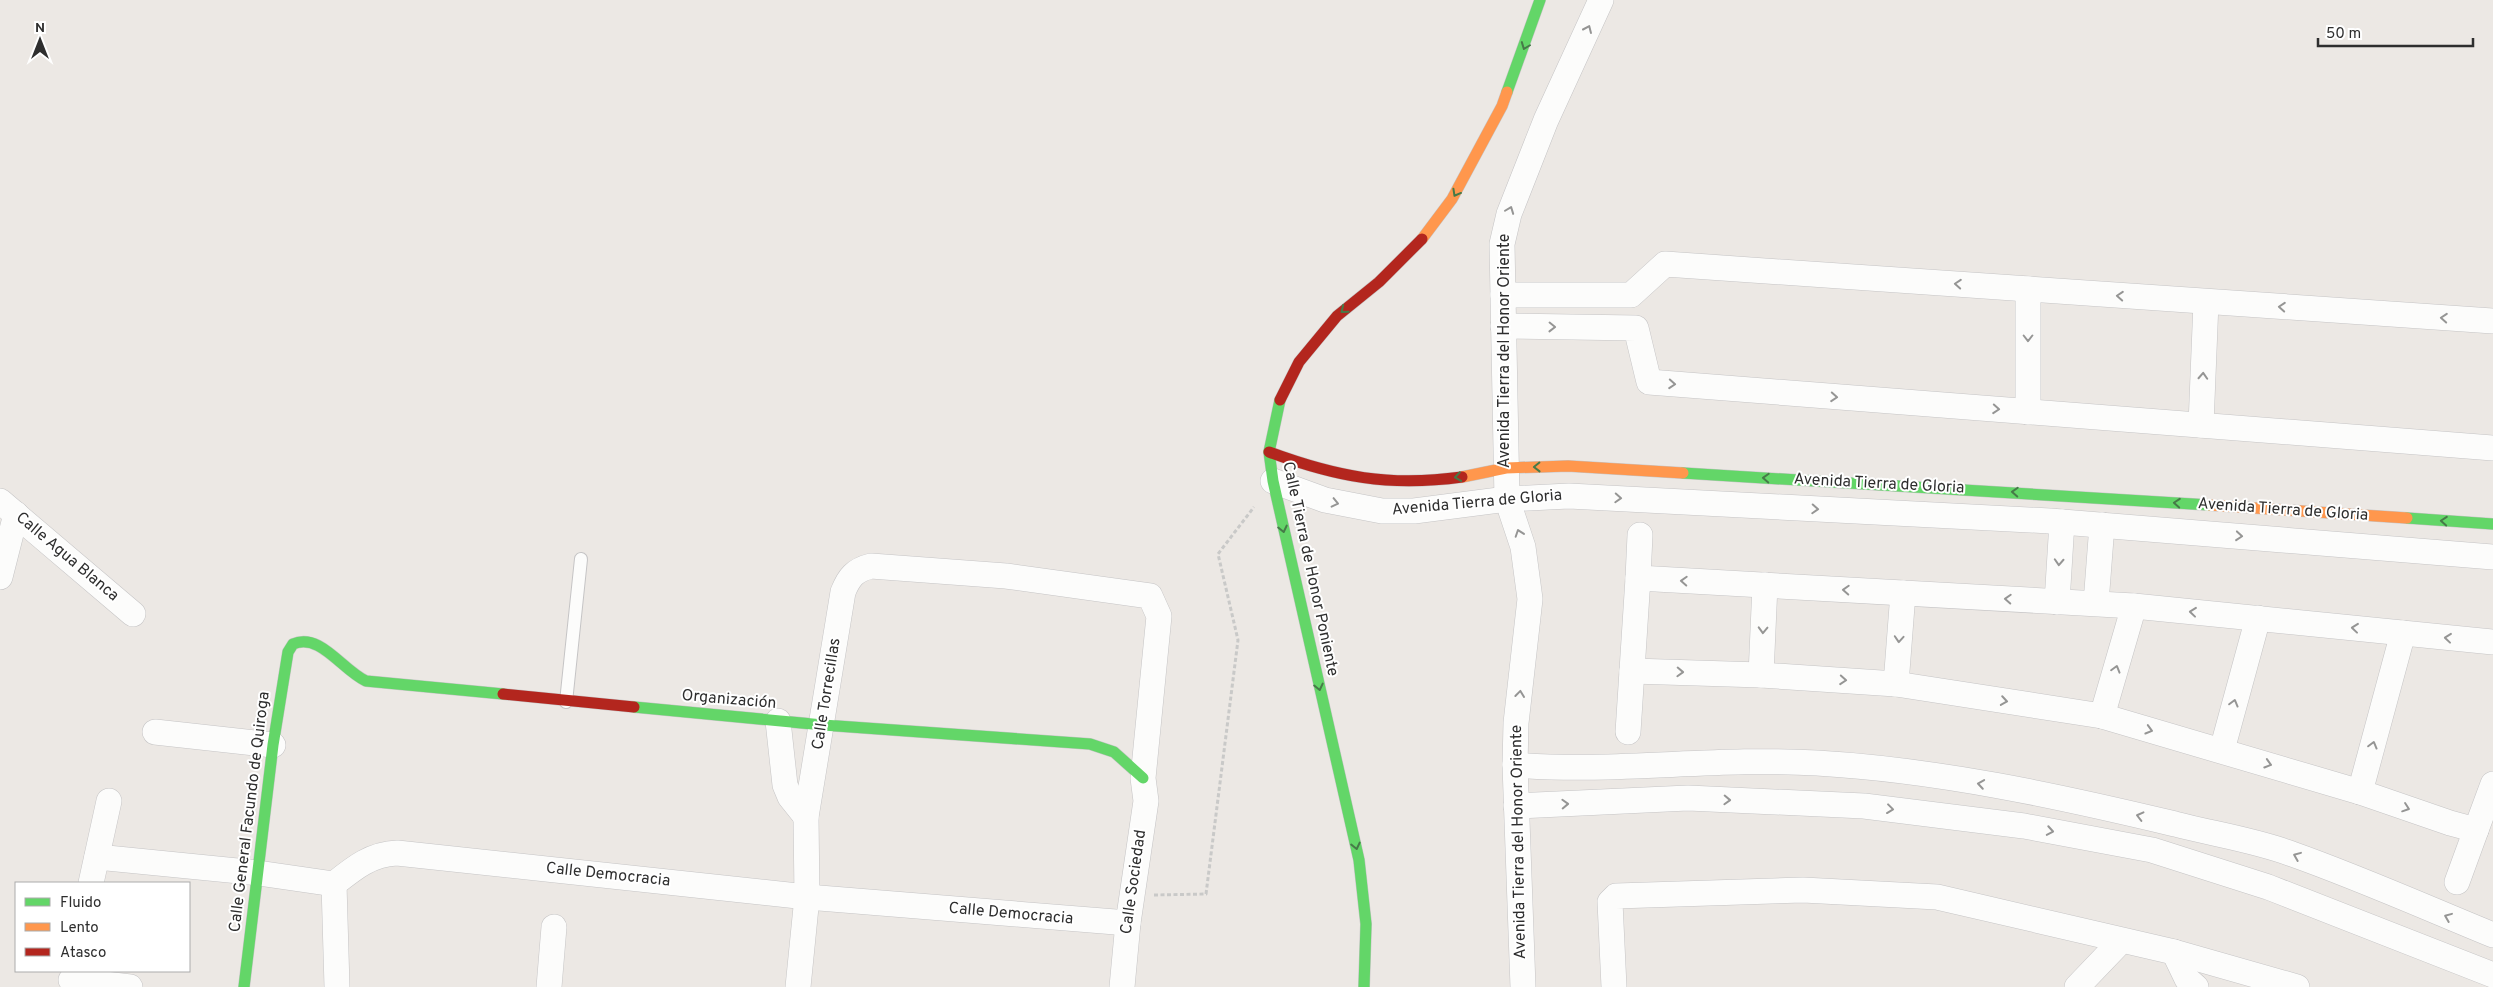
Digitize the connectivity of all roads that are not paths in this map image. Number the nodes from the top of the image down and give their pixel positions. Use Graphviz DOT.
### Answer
graph roads {
  1 [pos="1540,0"];
  2 [pos="1601,0"];
  3 [pos="2028,289"];
  4 [pos="1503,295"];
  5 [pos="2206,302"];
  6 [pos="2493,321"];
  7 [pos="1503,326"];
  8 [pos="2028,412"];
  9 [pos="2201,425"];
  10 [pos="2493,448"];
  11 [pos="1269,452"];
  12 [pos="1506,468"];
  13 [pos="1273,482"];
  14 [pos="1507,499"];
  15 [pos="8,508"];
  16 [pos="2062,522"];
  17 [pos="2493,524"];
  18 [pos="2102,525"];
  19 [pos="1640,535"];
  20 [pos="2493,557"];
  21 [pos="581,559"];
  22 [pos="1006,576"];
  23 [pos="0,577"];
  24 [pos="1638,578"];
  25 [pos="1765,585"];
  26 [pos="1903,593"];
  27 [pos="2057,602"];
  28 [pos="2096,604"];
  29 [pos="2134,606"];
  30 [pos="134,614"];
  31 [pos="2258,618"];
  32 [pos="2403,633"];
  33 [pos="2493,642"];
  34 [pos="293,644"];
  35 [pos="1632,671"];
  36 [pos="1762,675"];
  37 [pos="1896,684"];
  38 [pos="566,702"];
  39 [pos="2102,716"];
  40 [pos="778,721"];
  41 [pos="823,725"];
  42 [pos="155,732"];
  43 [pos="1628,732"];
  44 [pos="273,745"];
  45 [pos="2222,750"];
  46 [pos="1515,764"];
  47 [pos="1143,778"];
  48 [pos="2493,784"];
  49 [pos="2360,792"];
  50 [pos="109,801"];
  51 [pos="1516,806"];
  52 [pos="806,817"];
  53 [pos="2476,830"];
  54 [pos="97,857"];
  55 [pos="258,873"];
  56 [pos="92,882"];
  57 [pos="2457,882"];
  58 [pos="334,884"];
  59 [pos="808,898"];
  60 [pos="1128,923"];
  61 [pos="554,927"];
  62 [pos="2493,935"];
  63 [pos="2121,941"];
  64 [pos="2174,952"];
  65 [pos="2493,975"];
  66 [pos="71,979"];
  67 [pos="130,987"];
  68 [pos="244,987"];
  69 [pos="337,987"];
  70 [pos="549,987"];
  71 [pos="798,987"];
  72 [pos="1122,987"];
  73 [pos="1364,987"];
  74 [pos="1523,987"];
  75 [pos="1614,987"];
  76 [pos="2077,987"];
  77 [pos="2196,987"];
  78 [pos="2298,987"];
  1 -- 11 [label="street, Calle Tierra de Honor Poniente, one-way"];
  4 -- 2 [label="street, Avenida Tierra del Honor Oriente, one-way"];
  3 -- 4 [label="street, one-way"];
  5 -- 3 [label="street, one-way"];
  3 -- 8 [label="street, one-way"];
  4 -- 7 [label="street, Avenida Tierra del Honor Oriente"];
  6 -- 5 [label="street, one-way"];
  9 -- 5 [label="street, one-way"];
  7 -- 8 [label="street, one-way"];
  7 -- 12 [label="street, Avenida Tierra del Honor Oriente"];
  8 -- 9 [label="street"];
  9 -- 10 [label="street"];
  12 -- 11 [label="street, Avenida Tierra de Gloria, one-way"];
  11 -- 13 [label="street, Calle Tierra de Honor Poniente"];
  12 -- 14 [label="street, Avenida Tierra del Honor Oriente"];
  17 -- 12 [label="street, Avenida Tierra de Gloria, one-way"];
  13 -- 14 [label="street, Avenida Tierra de Gloria, one-way"];
  13 -- 73 [label="street, Calle Tierra de Honor Poniente, one-way"];
  14 -- 16 [label="street, Avenida Tierra de Gloria, one-way"];
  46 -- 14 [label="street, Avenida Tierra del Honor Oriente, one-way"];
  15 -- 23 [label="street"];
  15 -- 30 [label="street, Calle Agua Blanca"];
  16 -- 18 [label="street, Avenida Tierra de Gloria"];
  16 -- 27 [label="street, one-way"];
  18 -- 20 [label="street, Avenida Tierra de Gloria, one-way"];
  18 -- 28 [label="street"];
  19 -- 24 [label="street"];
  21 -- 38 [label="lane"];
  22 -- 41 [label="street, Calle Torrecillas"];
  22 -- 47 [label="street, Calle Sociedad"];
  25 -- 24 [label="street, one-way"];
  24 -- 35 [label="street"];
  26 -- 25 [label="street, one-way"];
  25 -- 36 [label="street, one-way"];
  27 -- 26 [label="street, one-way"];
  26 -- 37 [label="street, one-way"];
  27 -- 28 [label="street"];
  28 -- 29 [label="street"];
  31 -- 29 [label="street, one-way"];
  39 -- 29 [label="street, one-way"];
  32 -- 31 [label="street, one-way"];
  45 -- 31 [label="street, one-way"];
  33 -- 32 [label="street, one-way"];
  49 -- 32 [label="street, one-way"];
  34 -- 38 [label="street, Organización"];
  34 -- 44 [label="street, Calle General Facundo de Quiroga"];
  35 -- 36 [label="street, one-way"];
  35 -- 43 [label="street"];
  36 -- 37 [label="street, one-way"];
  37 -- 39 [label="street, one-way"];
  38 -- 40 [label="street, Organización"];
  39 -- 45 [label="street, one-way"];
  40 -- 41 [label="street, Organización"];
  40 -- 52 [label="street"];
  41 -- 47 [label="street, Organización"];
  41 -- 52 [label="street, Calle Torrecillas"];
  42 -- 44 [label="street"];
  44 -- 55 [label="street, Calle General Facundo de Quiroga"];
  45 -- 49 [label="street, one-way"];
  46 -- 51 [label="street, Avenida Tierra del Honor Oriente"];
  62 -- 46 [label="street, one-way"];
  47 -- 60 [label="street, Calle Sociedad"];
  48 -- 53 [label="street"];
  49 -- 53 [label="street, one-way"];
  50 -- 54 [label="street"];
  51 -- 65 [label="street, one-way"];
  51 -- 74 [label="street, Avenida Tierra del Honor Oriente"];
  52 -- 59 [label="street, Calle Torrecillas"];
  53 -- 57 [label="street"];
  54 -- 55 [label="street"];
  54 -- 56 [label="street"];
  55 -- 58 [label="street"];
  55 -- 68 [label="street, Calle General Facundo de Quiroga"];
  58 -- 59 [label="street, Calle Democracia"];
  58 -- 69 [label="street"];
  59 -- 60 [label="street, Calle Democracia"];
  59 -- 71 [label="street, Calle Torrecillas"];
  60 -- 72 [label="street, Calle Sociedad"];
  61 -- 70 [label="street"];
  63 -- 64 [label="street"];
  63 -- 75 [label="street"];
  63 -- 76 [label="street"];
  64 -- 77 [label="street"];
  64 -- 78 [label="street"];
  66 -- 67 [label="street"];
}
